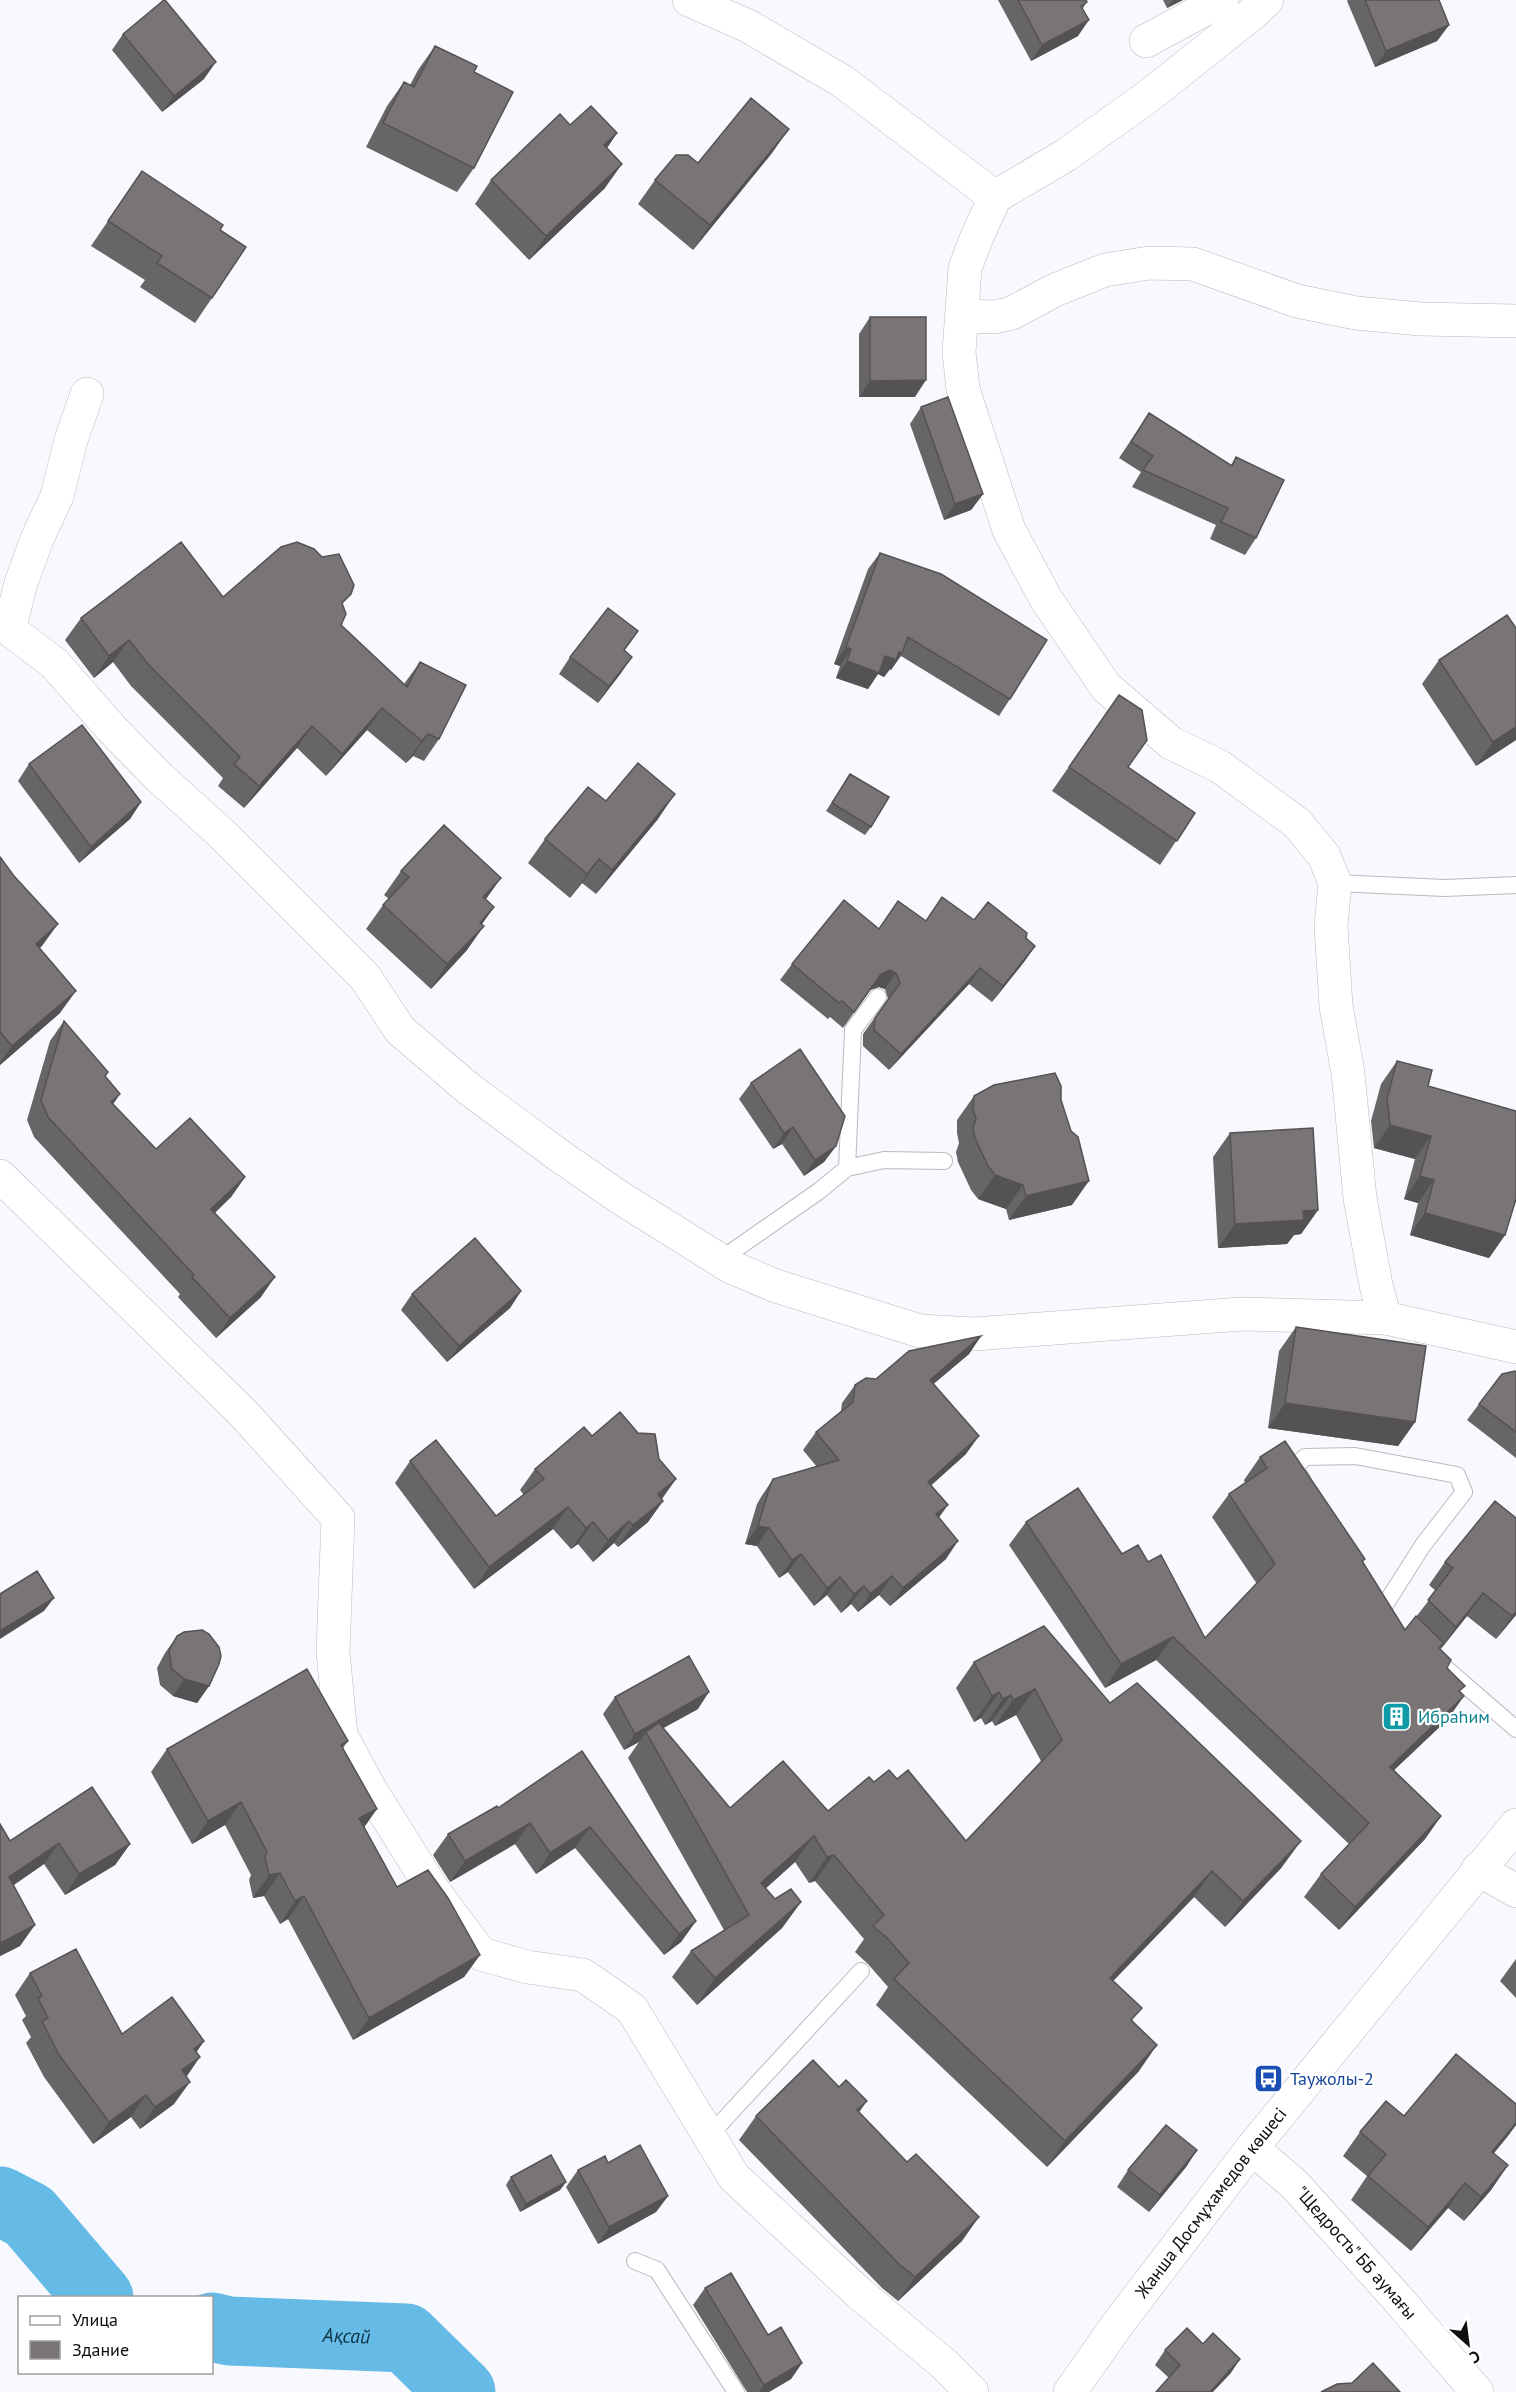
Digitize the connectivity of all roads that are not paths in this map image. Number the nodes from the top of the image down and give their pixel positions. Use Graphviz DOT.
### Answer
graph roads {
  1 [pos="689,0"];
  2 [pos="1222,0"];
  3 [pos="1267,0"];
  4 [pos="1146,41"];
  5 [pos="995,197"];
  6 [pos="963,316"];
  7 [pos="1516,321"];
  8 [pos="87,394"];
  9 [pos="4,624"];
  10 [pos="1335,883"];
  11 [pos="1516,885"];
  12 [pos="878,997"];
  13 [pos="944,1161"];
  14 [pos="847,1168"];
  15 [pos="0,1176"];
  16 [pos="720,1260"];
  17 [pos="1384,1318"];
  18 [pos="1516,1347"];
  19 [pos="1314,1494"];
  20 [pos="1374,1587"];
  21 [pos="1383,1608"];
  22 [pos="1397,1623"];
  23 [pos="1427,1653"];
  24 [pos="1516,1730"];
  25 [pos="1516,1825"];
  26 [pos="1478,1869"];
  27 [pos="1516,1891"];
  28 [pos="861,1971"];
  29 [pos="709,2136"];
  30 [pos="1252,2148"];
  31 [pos="635,2261"];
  32 [pos="736,2392"];
  33 [pos="972,2392"];
  34 [pos="1071,2392"];
  35 [pos="1478,2392"];
  1 -- 5 [label="street"];
  2 -- 4 [label="street"];
  3 -- 5 [label="street"];
  5 -- 6 [label="street"];
  6 -- 7 [label="street"];
  6 -- 10 [label="street"];
  8 -- 9 [label="street"];
  9 -- 16 [label="street"];
  10 -- 11 [label="lane"];
  10 -- 17 [label="street"];
  12 -- 14 [label="lane"];
  13 -- 14 [label="lane"];
  14 -- 16 [label="lane"];
  15 -- 29 [label="street"];
  16 -- 17 [label="street"];
  17 -- 18 [label="street"];
  19 -- 21 [label="lane"];
  20 -- 21 [label="lane"];
  21 -- 22 [label="lane"];
  23 -- 24 [label="lane"];
  25 -- 26 [label="street, Жанша Досмұхамедов көшесі"];
  26 -- 27 [label="street"];
  26 -- 30 [label="street, Жанша Досмұхамедов көшесі"];
  28 -- 29 [label="lane"];
  29 -- 33 [label="street"];
  30 -- 34 [label="street, Жанша Досмұхамедов көшесі"];
  30 -- 35 [label="street, \"Щедрость\" ББ аумағы"];
  31 -- 32 [label="lane"];
}
